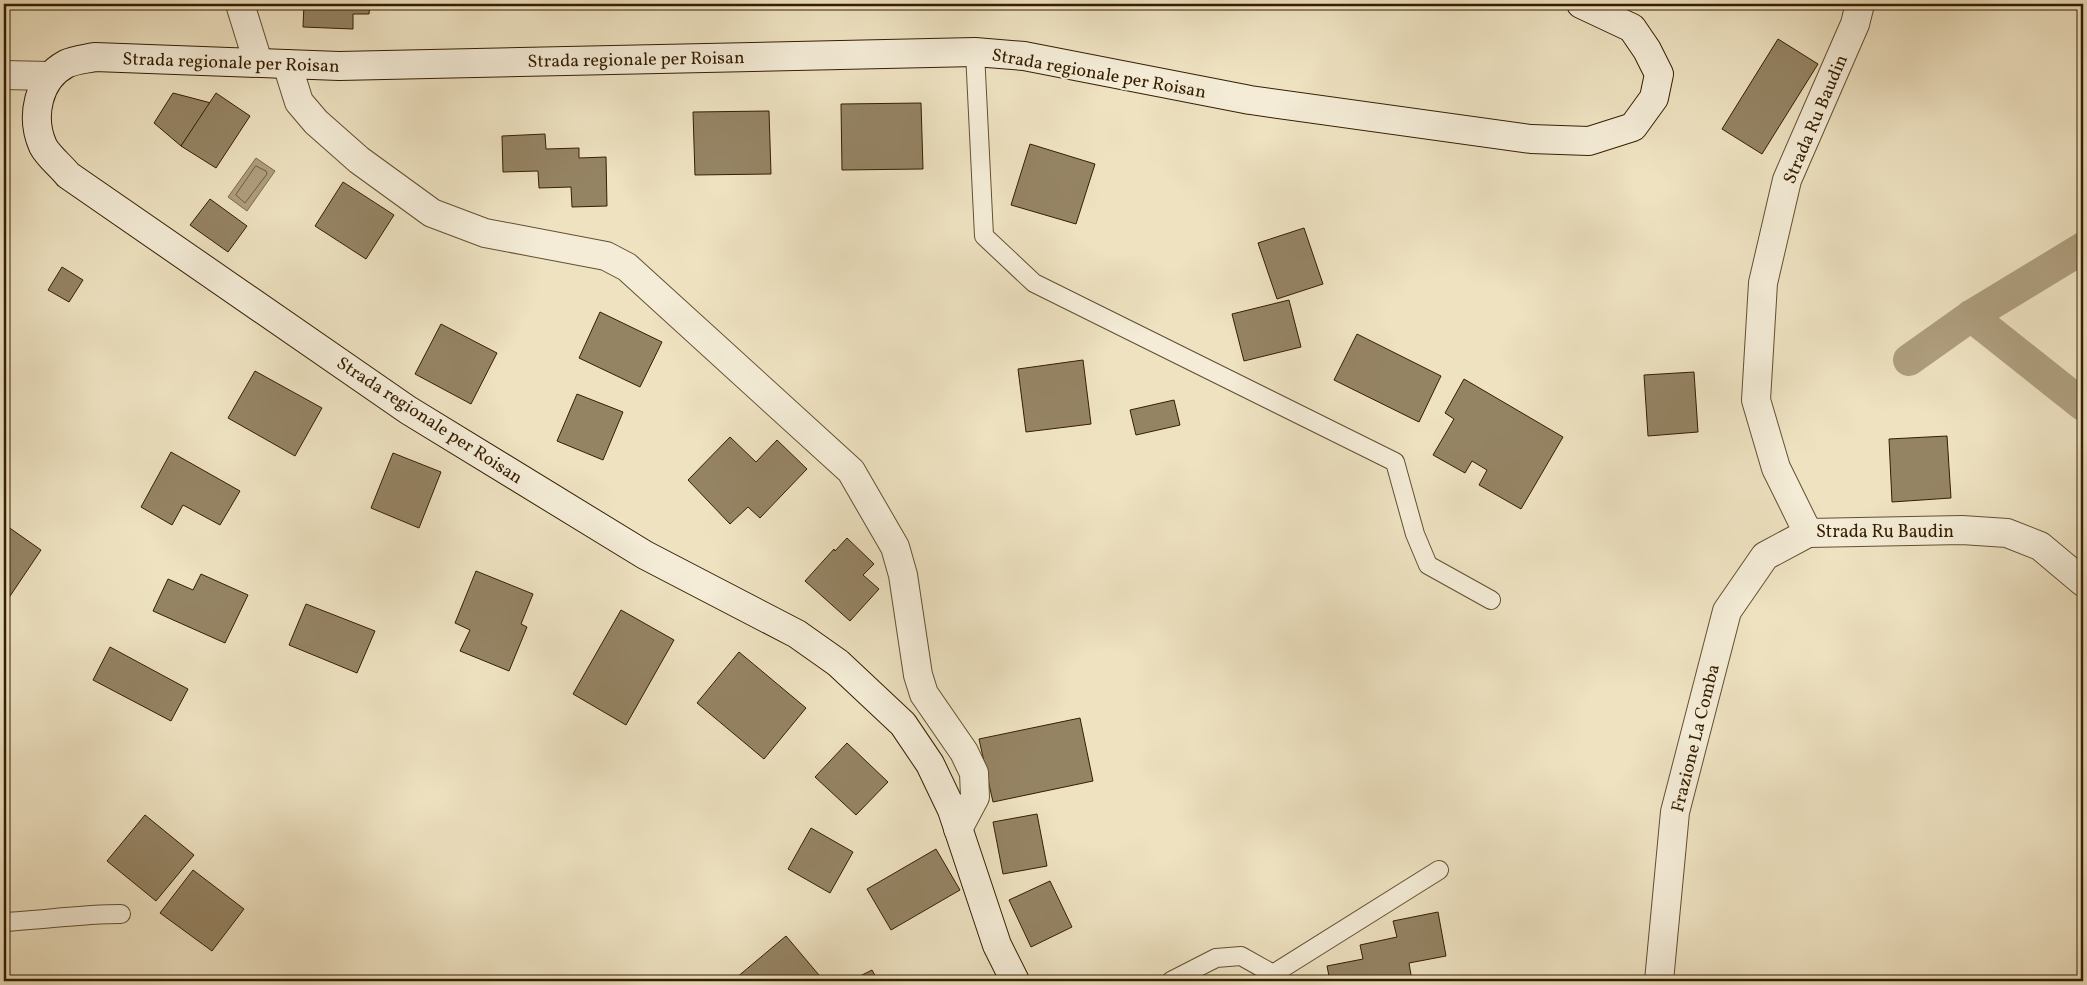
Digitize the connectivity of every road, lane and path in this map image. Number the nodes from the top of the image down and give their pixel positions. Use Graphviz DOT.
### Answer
graph roads {
  1 [pos="240,4"];
  2 [pos="1581,4"];
  3 [pos="1860,4"];
  4 [pos="975,52"];
  5 [pos="258,62"];
  6 [pos="287,64"];
  7 [pos="4,75"];
  8 [pos="49,76"];
  9 [pos="1808,533"];
  10 [pos="2083,582"];
  11 [pos="1491,600"];
  12 [pos="958,829"];
  13 [pos="1440,870"];
  14 [pos="121,914"];
  15 [pos="4,922"];
  16 [pos="1015,981"];
  17 [pos="1171,981"];
  18 [pos="1659,981"];
  1 -- 5 [label="main road"];
  2 -- 4 [label="main road, Strada regionale per Roisan"];
  3 -- 9 [label="main road, Strada Ru Baudin"];
  4 -- 6 [label="main road, Strada regionale per Roisan"];
  4 -- 11 [label="lane"];
  5 -- 6 [label="main road, Strada regionale per Roisan"];
  5 -- 8 [label="main road, Strada regionale per Roisan"];
  6 -- 12 [label="main road"];
  7 -- 8 [label="main road"];
  8 -- 12 [label="main road, Strada regionale per Roisan"];
  9 -- 10 [label="main road, Strada Ru Baudin"];
  9 -- 18 [label="main road, Frazione La Comba"];
  12 -- 16 [label="main road, Strada regionale per Roisan"];
  13 -- 17 [label="lane"];
  14 -- 15 [label="lane"];
}
